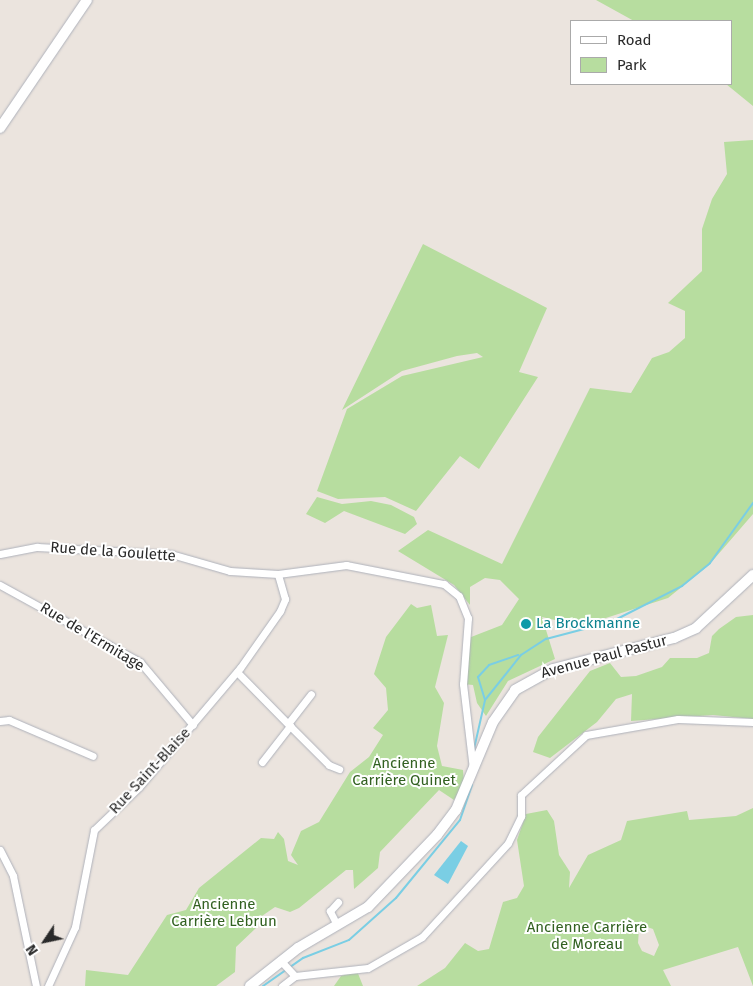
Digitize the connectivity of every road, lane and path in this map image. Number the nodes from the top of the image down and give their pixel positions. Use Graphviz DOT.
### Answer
graph roads {
  1 [pos="87,0"];
  2 [pos="1,127"];
  3 [pos="0,554"];
  4 [pos="278,574"];
  5 [pos="753,575"];
  6 [pos="0,585"];
  7 [pos="238,672"];
  8 [pos="311,694"];
  9 [pos="0,721"];
  10 [pos="753,722"];
  11 [pos="290,723"];
  12 [pos="193,725"];
  13 [pos="93,756"];
  14 [pos="262,762"];
  15 [pos="339,769"];
  16 [pos="473,772"];
  17 [pos="0,850"];
  18 [pos="338,902"];
  19 [pos="337,925"];
  20 [pos="289,969"];
  21 [pos="36,986"];
  22 [pos="48,986"];
  23 [pos="250,986"];
  24 [pos="282,986"];
  1 -- 2 [label="main road"];
  3 -- 4 [label="street, Rue de la Goulette"];
  4 -- 7 [label="street, Rue Saint-Blaise"];
  4 -- 16 [label="street, Rue de la Goulette"];
  5 -- 16 [label="main road, Avenue Paul Pastur"];
  6 -- 12 [label="street, Rue de l'Ermitage"];
  7 -- 11 [label="street"];
  7 -- 12 [label="street, Rue Saint-Blaise"];
  8 -- 11 [label="street"];
  9 -- 13 [label="street"];
  10 -- 20 [label="street"];
  11 -- 14 [label="street"];
  11 -- 15 [label="street"];
  12 -- 22 [label="street, Rue Saint-Blaise"];
  16 -- 19 [label="main road, Avenue Paul Pastur"];
  17 -- 21 [label="street"];
  18 -- 19 [label="street"];
  19 -- 20 [label="main road, Avenue Paul Pastur"];
  20 -- 23 [label="main road, Avenue Paul Pastur"];
  20 -- 24 [label="street"];
}
